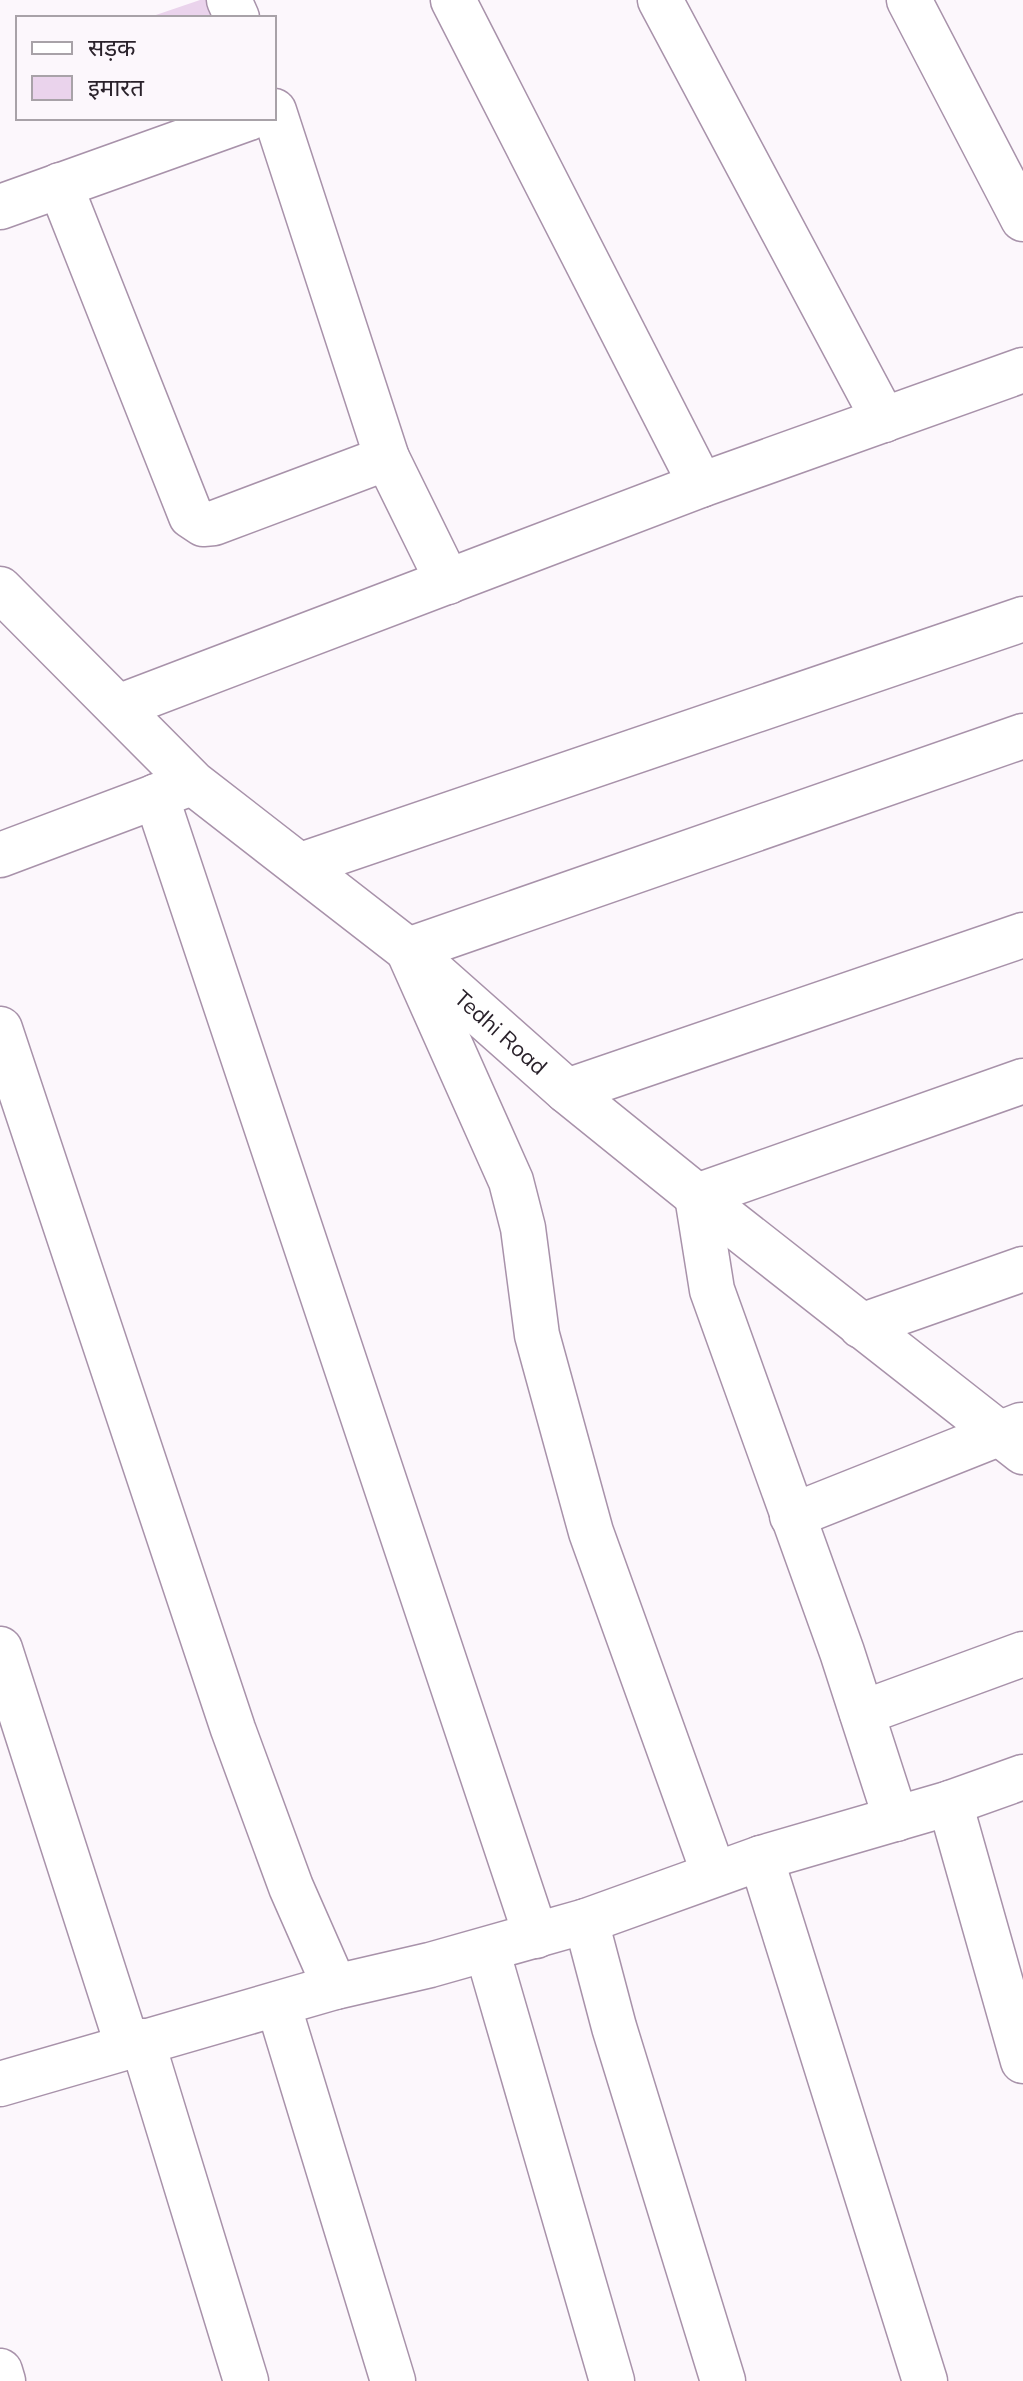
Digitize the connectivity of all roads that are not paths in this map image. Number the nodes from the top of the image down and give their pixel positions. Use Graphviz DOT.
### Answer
graph roads {
  1 [pos="453,0"];
  2 [pos="660,0"];
  3 [pos="909,0"];
  4 [pos="276,117"];
  5 [pos="243,120"];
  6 [pos="60,185"];
  7 [pos="0,207"];
  8 [pos="1023,219"];
  9 [pos="1023,370"];
  10 [pos="884,420"];
  11 [pos="387,458"];
  12 [pos="701,485"];
  13 [pos="448,582"];
  14 [pos="0,589"];
  15 [pos="1023,619"];
  16 [pos="118,707"];
  17 [pos="1023,736"];
  18 [pos="175,790"];
  19 [pos="0,855"];
  20 [pos="301,865"];
  21 [pos="1023,935"];
  22 [pos="408,950"];
  23 [pos="0,1029"];
  24 [pos="1023,1081"];
  25 [pos="567,1091"];
  26 [pos="697,1196"];
  27 [pos="1023,1269"];
  28 [pos="861,1326"];
  29 [pos="1015,1437"];
  30 [pos="792,1516"];
  31 [pos="0,1649"];
  32 [pos="1023,1654"];
  33 [pos="862,1713"];
  34 [pos="1023,1777"];
  35 [pos="950,1803"];
  36 [pos="896,1819"];
  37 [pos="761,1858"];
  38 [pos="714,1874"];
  39 [pos="586,1921"];
  40 [pos="536,1936"];
  41 [pos="487,1950"];
  42 [pos="335,1987"];
  43 [pos="278,2004"];
  44 [pos="135,2044"];
  45 [pos="1023,2061"];
  46 [pos="0,2084"];
  47 [pos="0,2371"];
  48 [pos="3,2381"];
  49 [pos="246,2381"];
  50 [pos="393,2381"];
  51 [pos="612,2381"];
  52 [pos="723,2381"];
  53 [pos="925,2381"];
  1 -- 12 [label="street"];
  2 -- 10 [label="street"];
  3 -- 8 [label="street"];
  4 -- 11 [label="street"];
  5 -- 6 [label="street"];
  6 -- 7 [label="street"];
  6 -- 11 [label="street"];
  9 -- 10 [label="street"];
  10 -- 12 [label="street"];
  11 -- 13 [label="street"];
  12 -- 13 [label="street"];
  13 -- 16 [label="street"];
  14 -- 16 [label="street, Tedhi Road"];
  15 -- 20 [label="street"];
  16 -- 18 [label="street, Tedhi Road"];
  17 -- 22 [label="street"];
  18 -- 19 [label="street"];
  18 -- 20 [label="street, Tedhi Road"];
  18 -- 40 [label="street"];
  20 -- 22 [label="street, Tedhi Road"];
  21 -- 25 [label="street"];
  22 -- 25 [label="street, Tedhi Road"];
  22 -- 38 [label="street"];
  23 -- 42 [label="street"];
  24 -- 26 [label="street"];
  25 -- 26 [label="street, Tedhi Road"];
  26 -- 28 [label="street, Tedhi Road"];
  26 -- 30 [label="street"];
  27 -- 28 [label="street"];
  28 -- 29 [label="street, Tedhi Road"];
  29 -- 30 [label="street"];
  30 -- 33 [label="street"];
  31 -- 44 [label="street"];
  32 -- 33 [label="street"];
  33 -- 36 [label="street"];
  34 -- 35 [label="street"];
  35 -- 36 [label="street"];
  35 -- 45 [label="street"];
  36 -- 37 [label="street"];
  37 -- 38 [label="street"];
  37 -- 53 [label="street"];
  38 -- 39 [label="street"];
  39 -- 40 [label="street"];
  39 -- 52 [label="street"];
  40 -- 41 [label="street"];
  41 -- 42 [label="street"];
  41 -- 51 [label="street"];
  42 -- 43 [label="street"];
  43 -- 44 [label="street"];
  43 -- 50 [label="street"];
  44 -- 46 [label="street"];
  44 -- 49 [label="street"];
  47 -- 48 [label="street"];
}
